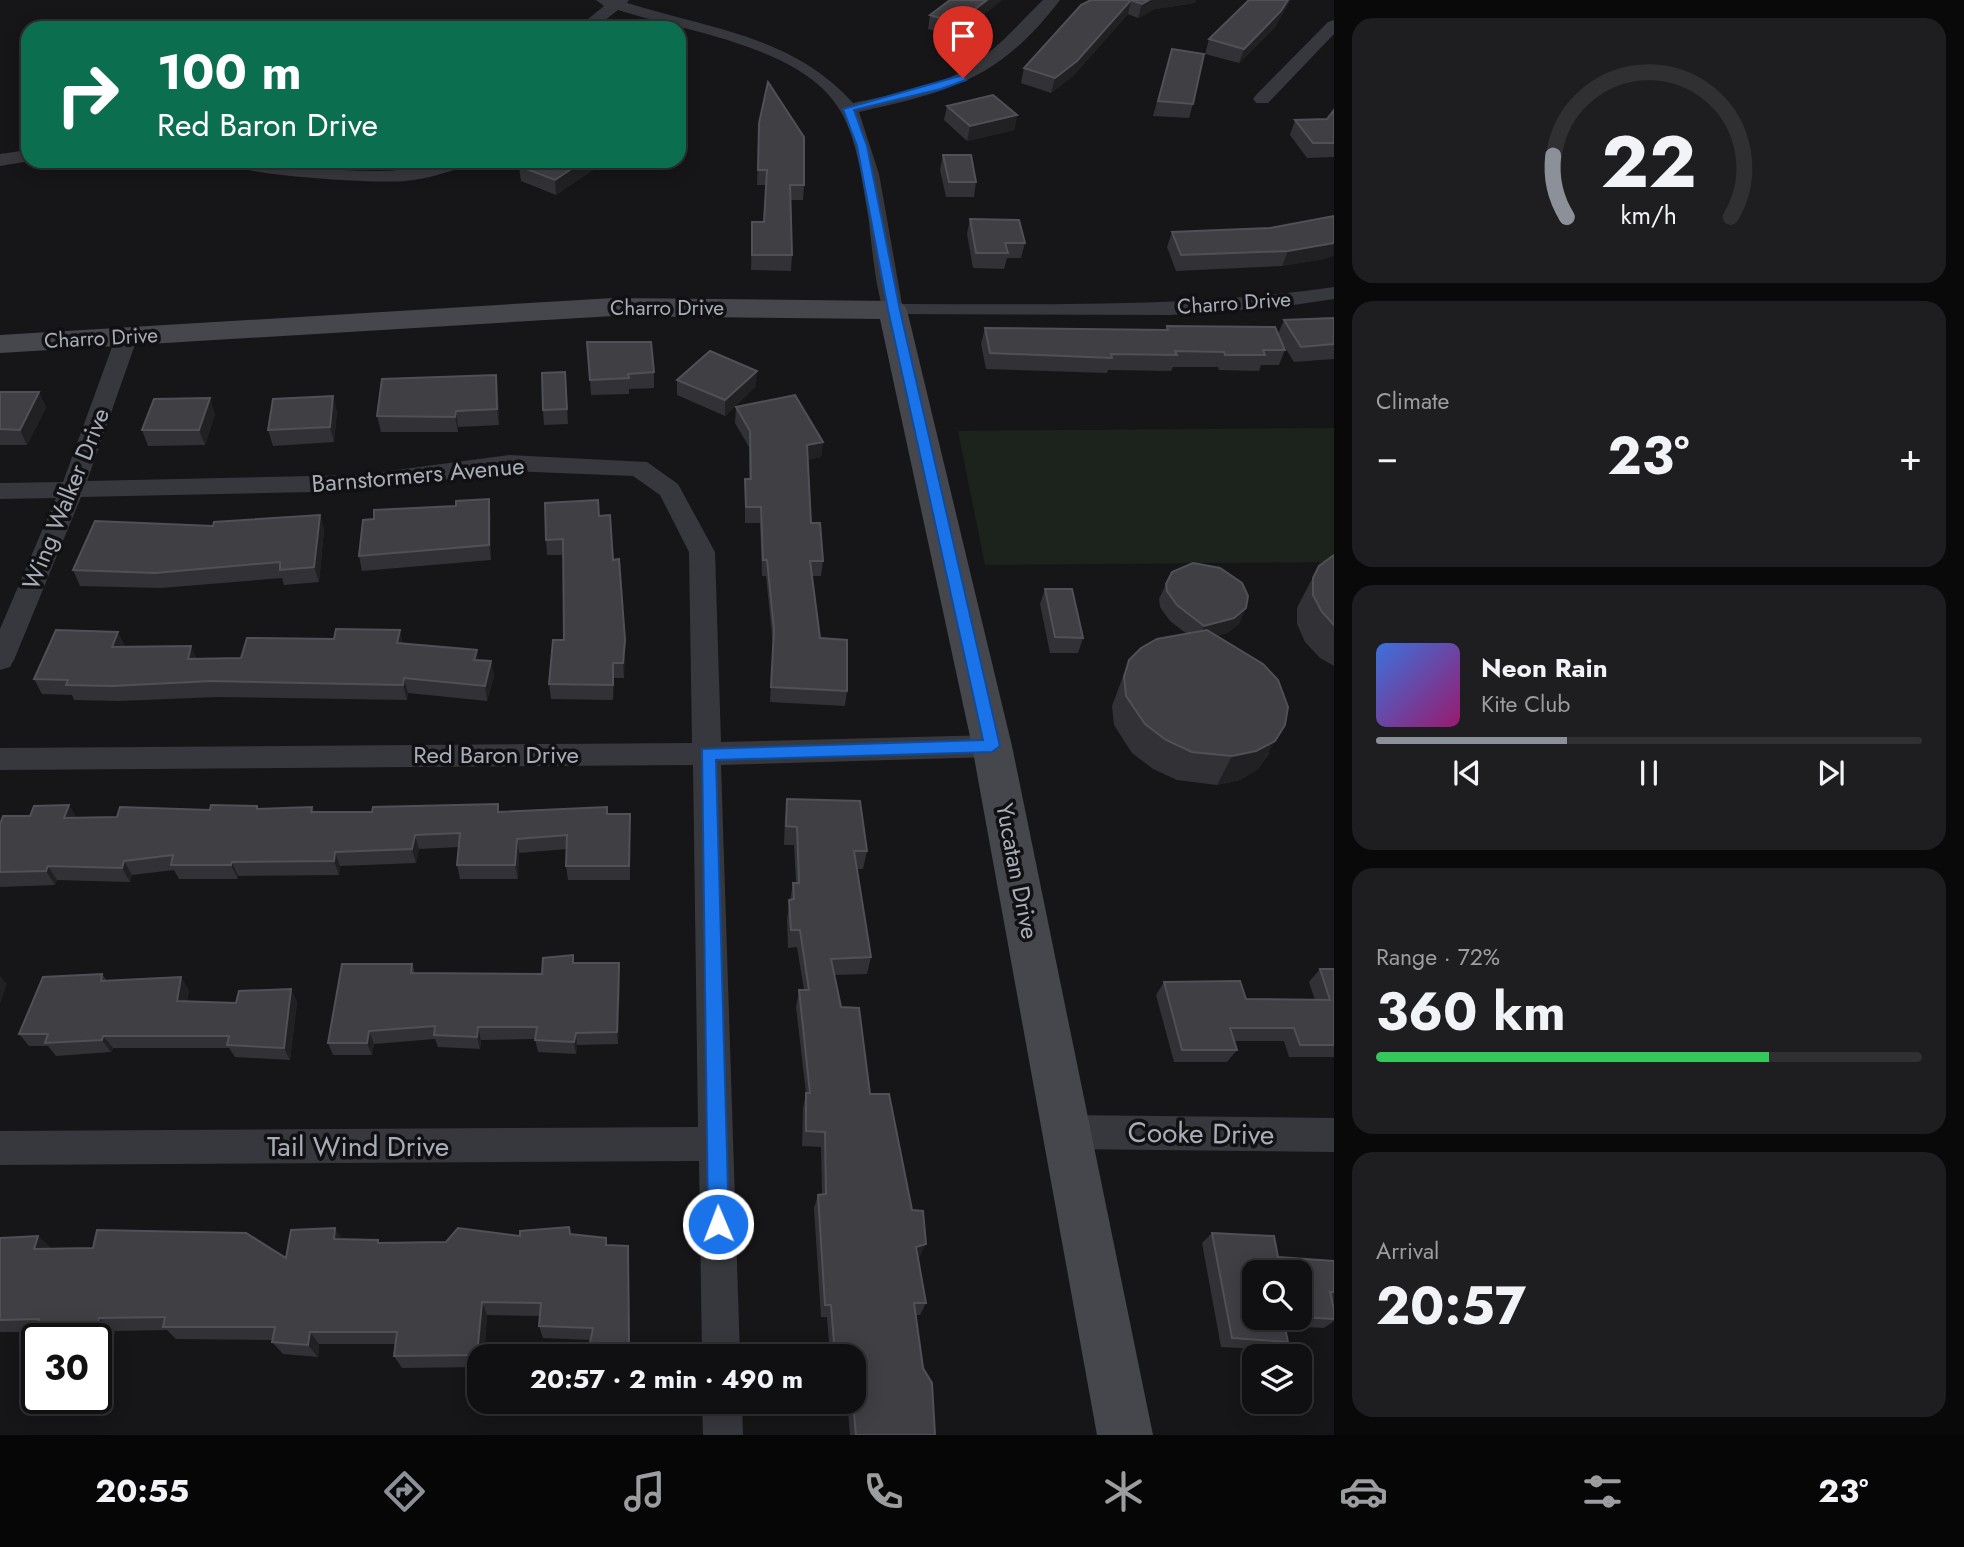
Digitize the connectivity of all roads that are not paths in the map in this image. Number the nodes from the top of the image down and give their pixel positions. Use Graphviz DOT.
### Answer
graph roads {
  1 [pos="1052,0"];
  2 [pos="613,2"];
  3 [pos="593,21"];
  4 [pos="1334,25"];
  5 [pos="1262,99"];
  6 [pos="848,109"];
  7 [pos="21,157"];
  8 [pos="0,160"];
  9 [pos="291,168"];
  10 [pos="446,168"];
  11 [pos="1334,293"];
  12 [pos="894,310"];
  13 [pos="127,336"];
  14 [pos="0,344"];
  15 [pos="0,491"];
  16 [pos="71,492"];
  17 [pos="0,660"];
  18 [pos="992,746"];
  19 [pos="707,754"];
  20 [pos="0,759"];
  21 [pos="1068,1132"];
  22 [pos="1334,1135"];
  23 [pos="717,1144"];
  24 [pos="0,1148"];
  25 [pos="721,1344"];
  26 [pos="722,1414"];
  27 [pos="723,1435"];
  28 [pos="1125,1435"];
  1 -- 6 [label="street"];
  2 -- 3 [label="street"];
  2 -- 6 [label="street"];
  4 -- 5 [label="street"];
  6 -- 12 [label="street"];
  7 -- 8 [label="street"];
  9 -- 10 [label="street"];
  11 -- 12 [label="street, Charro Drive"];
  12 -- 13 [label="street, Charro Drive"];
  12 -- 18 [label="street, Yucatan Drive"];
  13 -- 14 [label="street, Charro Drive"];
  13 -- 16 [label="street, Wing Walker Drive"];
  15 -- 16 [label="street, Barnstormers Avenue"];
  16 -- 17 [label="street, Wing Walker Drive"];
  16 -- 19 [label="street, Barnstormers Avenue"];
  18 -- 19 [label="street, Red Baron Drive"];
  18 -- 21 [label="street, Yucatan Drive"];
  19 -- 20 [label="street, Red Baron Drive"];
  19 -- 23 [label="street, Barnstormers Avenue"];
  21 -- 22 [label="street, Cooke Drive"];
  21 -- 28 [label="street, Yucatan Drive"];
  23 -- 24 [label="street, Tail Wind Drive"];
  23 -- 25 [label="street, Barnstormers Avenue"];
  26 -- 27 [label="street"];
}
